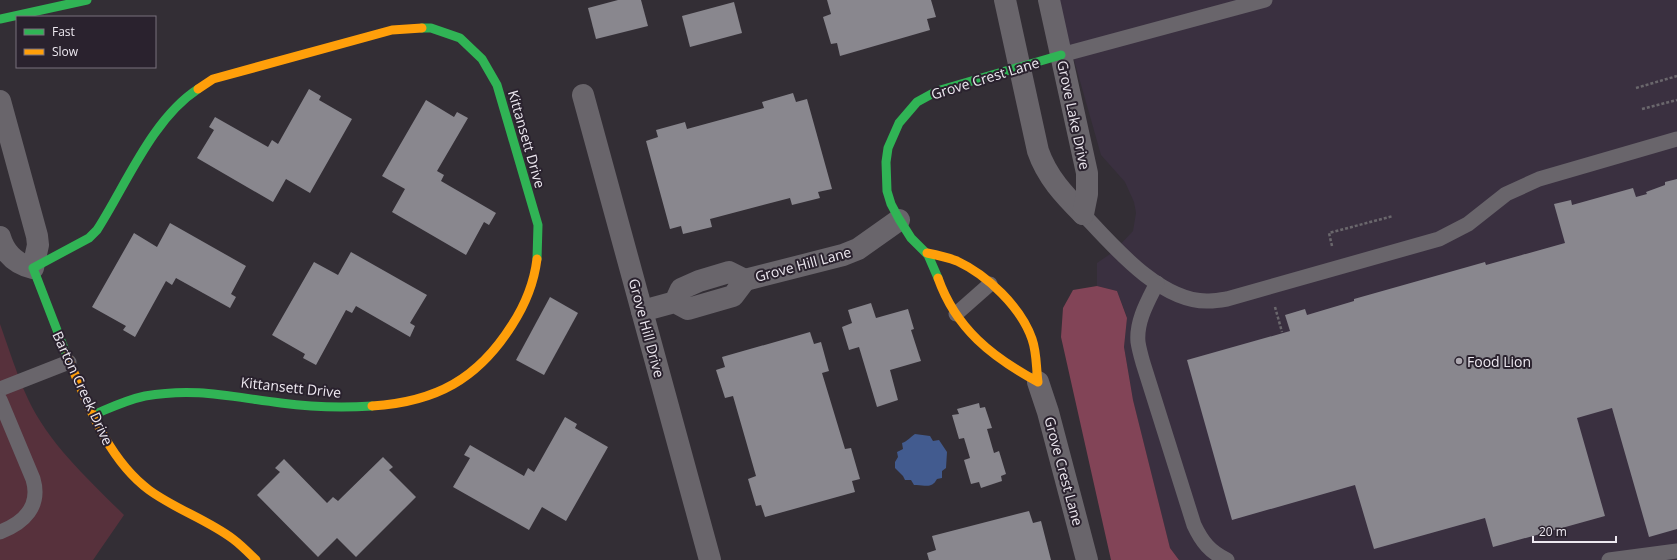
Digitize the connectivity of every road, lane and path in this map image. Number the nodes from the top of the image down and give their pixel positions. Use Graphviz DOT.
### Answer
graph roads {
  1 [pos="87,0"];
  2 [pos="1005,0"];
  3 [pos="1049,0"];
  4 [pos="1265,0"];
  5 [pos="0,19"];
  6 [pos="1061,55"];
  7 [pos="1020,66"];
  8 [pos="1677,76"];
  9 [pos="1636,88"];
  10 [pos="583,95"];
  11 [pos="0,100"];
  12 [pos="1677,100"];
  13 [pos="1642,110"];
  14 [pos="1677,139"];
  15 [pos="1083,214"];
  16 [pos="899,220"];
  17 [pos="0,237"];
  18 [pos="927,253"];
  19 [pos="33,268"];
  20 [pos="1157,283"];
  21 [pos="990,284"];
  22 [pos="642,311"];
  23 [pos="956,314"];
  24 [pos="69,362"];
  25 [pos="1038,382"];
  26 [pos="0,389"];
  27 [pos="0,400"];
  28 [pos="93,415"];
  29 [pos="0,532"];
  30 [pos="1677,551"];
  31 [pos="256,560"];
  32 [pos="710,560"];
  33 [pos="1088,560"];
  34 [pos="1227,560"];
  35 [pos="1609,560"];
  1 -- 5 [label="street"];
  2 -- 7 [label="street"];
  3 -- 6 [label="street, Grove Lake Drive"];
  4 -- 6 [label="lane"];
  6 -- 7 [label="street, Grove Crest Lane"];
  6 -- 15 [label="street, Grove Lake Drive"];
  7 -- 15 [label="street"];
  7 -- 16 [label="street, Grove Crest Lane"];
  8 -- 9 [label="path"];
  10 -- 22 [label="street, Grove Hill Drive"];
  11 -- 19 [label="street"];
  12 -- 13 [label="path"];
  14 -- 20 [label="lane"];
  15 -- 20 [label="lane"];
  16 -- 18 [label="street, Grove Crest Lane"];
  16 -- 22 [label="street, Grove Hill Lane"];
  17 -- 19 [label="street"];
  18 -- 21 [label="street, Grove Crest Lane"];
  18 -- 23 [label="street, Grove Crest Lane"];
  19 -- 24 [label="street, Barton Creek Drive"];
  19 -- 28 [label="street, Kittansett Drive"];
  20 -- 34 [label="lane"];
  21 -- 23 [label="lane"];
  21 -- 25 [label="street, Grove Crest Lane"];
  22 -- 32 [label="street, Grove Hill Drive"];
  23 -- 25 [label="street, Grove Crest Lane"];
  24 -- 26 [label="lane"];
  24 -- 28 [label="street, Barton Creek Drive"];
  25 -- 33 [label="street, Grove Crest Lane"];
  27 -- 29 [label="lane"];
  28 -- 31 [label="street, Barton Creek Drive"];
  30 -- 35 [label="lane"];
}
